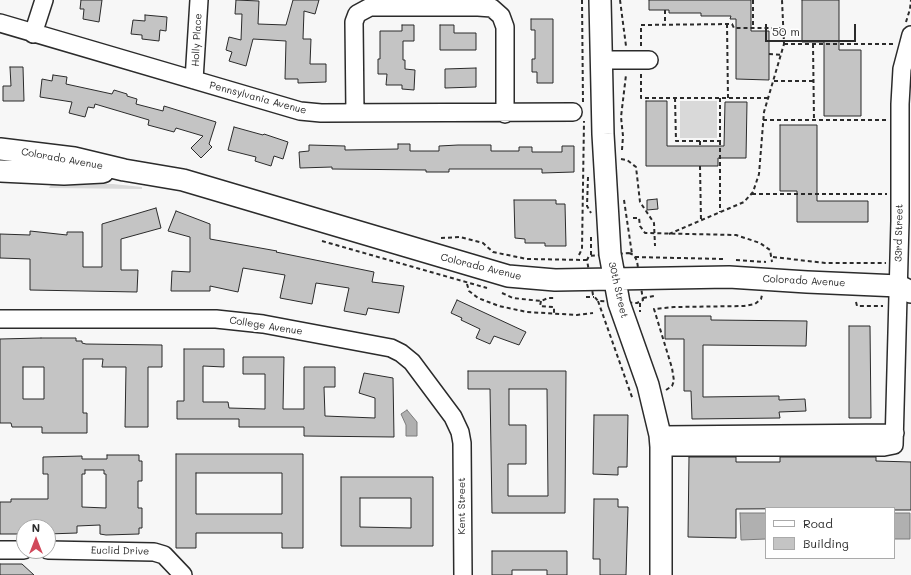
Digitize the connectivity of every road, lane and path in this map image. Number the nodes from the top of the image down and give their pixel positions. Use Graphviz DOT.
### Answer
graph roads {
  1 [pos="44,0"];
  2 [pos="199,0"];
  3 [pos="582,0"];
  4 [pos="600,0"];
  5 [pos="620,0"];
  6 [pos="753,0"];
  7 [pos="782,0"];
  8 [pos="665,10"];
  9 [pos="0,23"];
  10 [pos="666,24"];
  11 [pos="727,24"];
  12 [pos="753,28"];
  13 [pos="783,28"];
  14 [pos="33,34"];
  15 [pos="905,39"];
  16 [pos="784,44"];
  17 [pos="813,44"];
  18 [pos="769,54"];
  19 [pos="782,55"];
  20 [pos="627,56"];
  21 [pos="601,60"];
  22 [pos="649,60"];
  23 [pos="194,80"];
  24 [pos="774,80"];
  25 [pos="813,81"];
  26 [pos="641,98"];
  27 [pos="675,98"];
  28 [pos="720,98"];
  29 [pos="728,98"];
  30 [pos="768,98"];
  31 [pos="355,113"];
  32 [pos="580,113"];
  33 [pos="505,114"];
  34 [pos="763,120"];
  35 [pos="814,120"];
  36 [pos="904,128"];
  37 [pos="700,141"];
  38 [pos="720,141"];
  39 [pos="700,146"];
  40 [pos="0,149"];
  41 [pos="620,159"];
  42 [pos="621,165"];
  43 [pos="700,166"];
  44 [pos="0,170"];
  45 [pos="124,170"];
  46 [pos="752,194"];
  47 [pos="890,194"];
  48 [pos="624,197"];
  49 [pos="720,212"];
  50 [pos="633,218"];
  51 [pos="701,221"];
  52 [pos="655,233"];
  53 [pos="669,234"];
  54 [pos="440,238"];
  55 [pos="322,242"];
  56 [pos="655,246"];
  57 [pos="629,253"];
  58 [pos="594,254"];
  59 [pos="632,254"];
  60 [pos="579,256"];
  61 [pos="772,257"];
  62 [pos="637,260"];
  63 [pos="772,262"];
  64 [pos="876,270"];
  65 [pos="613,279"];
  66 [pos="907,286"];
  67 [pos="642,294"];
  68 [pos="593,295"];
  69 [pos="762,295"];
  70 [pos="541,301"];
  71 [pos="598,301"];
  72 [pos="604,302"];
  73 [pos="637,303"];
  74 [pos="554,313"];
  75 [pos="593,313"];
  76 [pos="0,319"];
  77 [pos="664,390"];
  78 [pos="635,406"];
  79 [pos="461,437"];
  80 [pos="661,441"];
  81 [pos="0,550"];
  82 [pos="16,550"];
  83 [pos="56,550"];
  84 [pos="183,575"];
  85 [pos="463,575"];
  86 [pos="661,575"];
  1 -- 14 [label="street"];
  2 -- 23 [label="street, Holly Place"];
  3 -- 32 [label="path"];
  4 -- 21 [label="main road, 30th Street"];
  5 -- 20 [label="path"];
  6 -- 12 [label="path"];
  7 -- 13 [label="path"];
  8 -- 10 [label="path"];
  9 -- 14 [label="street, Pennsylvania Avenue"];
  10 -- 11 [label="path"];
  10 -- 20 [label="path"];
  11 -- 12 [label="path"];
  11 -- 29 [label="path"];
  12 -- 13 [label="path"];
  13 -- 16 [label="path"];
  14 -- 23 [label="street, Pennsylvania Avenue"];
  15 -- 17 [label="path"];
  15 -- 36 [label="street, 33rd Street"];
  16 -- 17 [label="path"];
  16 -- 19 [label="path"];
  17 -- 25 [label="path"];
  18 -- 19 [label="path"];
  19 -- 24 [label="path"];
  20 -- 21 [label="street"];
  20 -- 22 [label="street"];
  20 -- 41 [label="path"];
  21 -- 65 [label="main road, 30th Street"];
  23 -- 31 [label="street, Pennsylvania Avenue"];
  24 -- 25 [label="path"];
  24 -- 30 [label="path"];
  25 -- 35 [label="path"];
  26 -- 27 [label="path"];
  27 -- 28 [label="path"];
  27 -- 37 [label="path"];
  28 -- 29 [label="path"];
  28 -- 38 [label="path"];
  29 -- 30 [label="path"];
  30 -- 34 [label="path"];
  31 -- 33 [label="street, Pennsylvania Avenue"];
  31 -- 33 [label="street"];
  32 -- 33 [label="street, Pennsylvania Avenue"];
  32 -- 60 [label="path"];
  34 -- 35 [label="path"];
  34 -- 46 [label="path"];
  35 -- 36 [label="path"];
  36 -- 66 [label="street, 33rd Street"];
  37 -- 38 [label="path"];
  37 -- 39 [label="path"];
  38 -- 49 [label="path"];
  40 -- 45 [label="main road, Colorado Avenue"];
  41 -- 42 [label="path"];
  41 -- 52 [label="path"];
  43 -- 51 [label="path"];
  44 -- 45 [label="main road, Colorado Avenue"];
  45 -- 65 [label="main road, Colorado Avenue"];
  46 -- 47 [label="path"];
  46 -- 49 [label="path"];
  48 -- 59 [label="path"];
  49 -- 51 [label="path"];
  50 -- 52 [label="path"];
  51 -- 53 [label="path"];
  52 -- 53 [label="path"];
  52 -- 56 [label="path"];
  53 -- 61 [label="path"];
  54 -- 58 [label="path"];
  55 -- 74 [label="path"];
  57 -- 59 [label="path"];
  59 -- 62 [label="path"];
  61 -- 63 [label="path"];
  61 -- 64 [label="path"];
  65 -- 66 [label="main road, Colorado Avenue"];
  65 -- 80 [label="main road, 30th Street"];
  66 -- 80 [label="street, 33rd Street"];
  67 -- 73 [label="path"];
  68 -- 71 [label="path"];
  69 -- 77 [label="path"];
  70 -- 74 [label="path"];
  71 -- 72 [label="path"];
  71 -- 78 [label="path"];
  74 -- 75 [label="path"];
  76 -- 79 [label="street, College Avenue"];
  79 -- 85 [label="street, Kent Street"];
  80 -- 86 [label="main road, 30th Street"];
  81 -- 82 [label="street"];
  83 -- 84 [label="street, Euclid Drive"];
}
